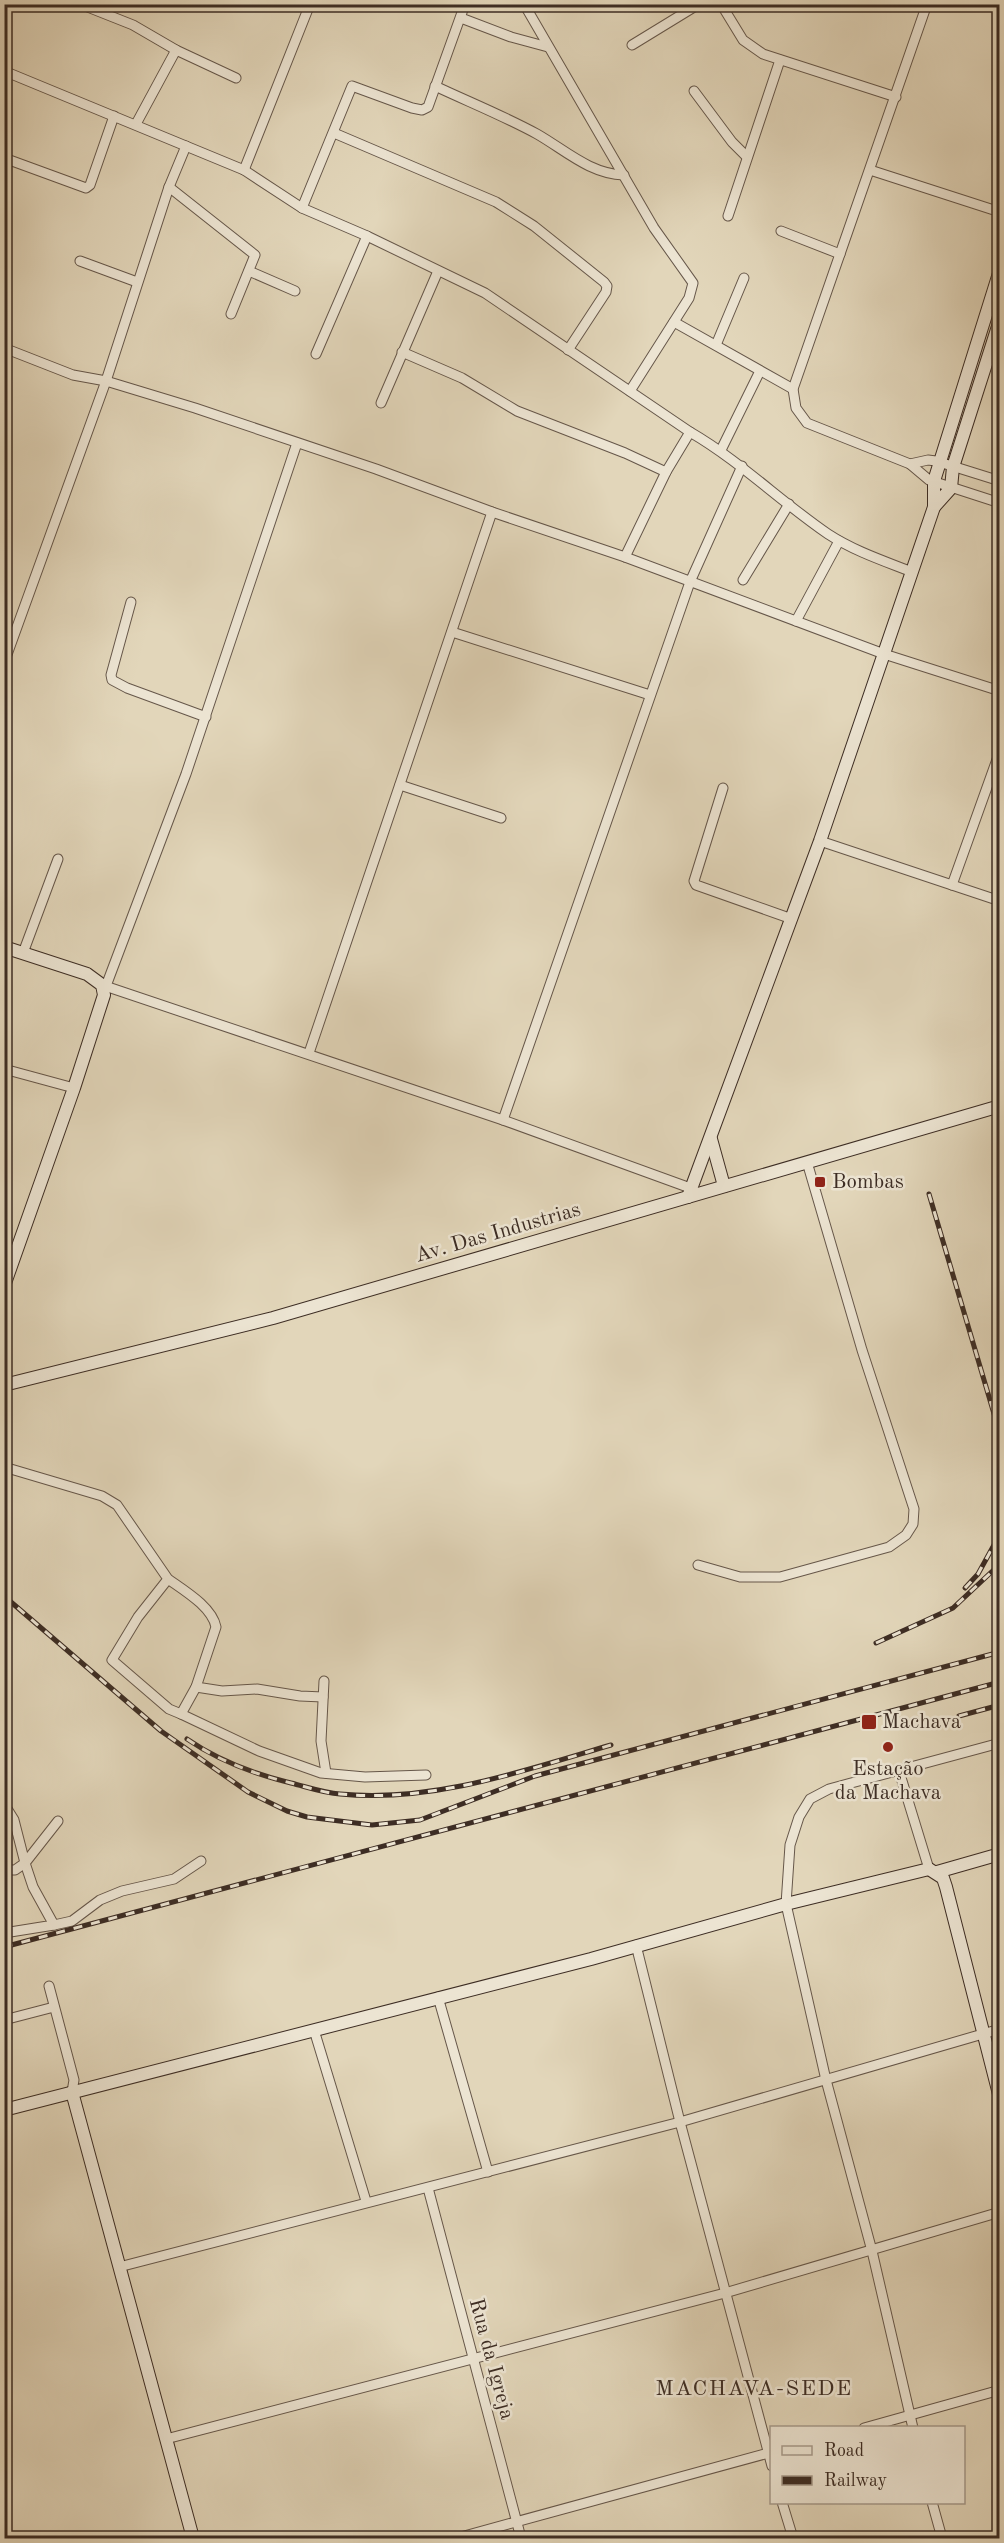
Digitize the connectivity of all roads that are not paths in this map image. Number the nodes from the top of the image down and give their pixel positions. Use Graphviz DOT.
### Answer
graph roads {
  1 [pos="80,4"];
  2 [pos="310,4"];
  3 [pos="465,4"];
  4 [pos="524,4"];
  5 [pos="699,4"];
  6 [pos="721,4"];
  7 [pos="927,4"];
  8 [pos="461,18"];
  9 [pos="632,45"];
  10 [pos="548,47"];
  11 [pos="176,50"];
  12 [pos="780,60"];
  13 [pos="5,74"];
  14 [pos="236,78"];
  15 [pos="435,86"];
  16 [pos="694,91"];
  17 [pos="896,96"];
  18 [pos="114,116"];
  19 [pos="136,124"];
  20 [pos="334,133"];
  21 [pos="186,146"];
  22 [pos="747,157"];
  23 [pos="4,158"];
  24 [pos="244,170"];
  25 [pos="870,170"];
  26 [pos="624,175"];
  27 [pos="169,187"];
  28 [pos="302,208"];
  29 [pos="999,212"];
  30 [pos="728,216"];
  31 [pos="781,231"];
  32 [pos="367,236"];
  33 [pos="840,254"];
  34 [pos="80,261"];
  35 [pos="999,270"];
  36 [pos="249,271"];
  37 [pos="438,271"];
  38 [pos="744,278"];
  39 [pos="137,282"];
  40 [pos="295,291"];
  41 [pos="231,314"];
  42 [pos="999,320"];
  43 [pos="674,322"];
  44 [pos="716,345"];
  45 [pos="4,348"];
  46 [pos="568,350"];
  47 [pos="402,352"];
  48 [pos="316,354"];
  49 [pos="760,370"];
  50 [pos="106,381"];
  51 [pos="793,389"];
  52 [pos="630,391"];
  53 [pos="381,403"];
  54 [pos="690,432"];
  55 [pos="297,443"];
  56 [pos="721,450"];
  57 [pos="940,462"];
  58 [pos="910,464"];
  59 [pos="742,466"];
  60 [pos="953,467"];
  61 [pos="666,472"];
  62 [pos="934,481"];
  63 [pos="997,481"];
  64 [pos="951,488"];
  65 [pos="989,500"];
  66 [pos="999,503"];
  67 [pos="789,504"];
  68 [pos="934,507"];
  69 [pos="492,512"];
  70 [pos="839,541"];
  71 [pos="625,557"];
  72 [pos="912,572"];
  73 [pos="743,580"];
  74 [pos="690,582"];
  75 [pos="131,602"];
  76 [pos="796,621"];
  77 [pos="452,632"];
  78 [pos="884,654"];
  79 [pos="4,663"];
  80 [pos="999,691"];
  81 [pos="650,695"];
  82 [pos="206,717"];
  83 [pos="999,751"];
  84 [pos="400,785"];
  85 [pos="723,788"];
  86 [pos="501,818"];
  87 [pos="820,841"];
  88 [pos="58,859"];
  89 [pos="952,885"];
  90 [pos="999,901"];
  91 [pos="792,919"];
  92 [pos="4,947"];
  93 [pos="23,953"];
  94 [pos="104,986"];
  95 [pos="309,1053"];
  96 [pos="4,1069"];
  97 [pos="74,1088"];
  98 [pos="999,1106"];
  99 [pos="503,1120"];
  100 [pos="711,1139"];
  101 [pos="807,1162"];
  102 [pos="724,1186"];
  103 [pos="690,1193"];
  104 [pos="4,1286"];
  105 [pos="4,1385"];
  106 [pos="4,1467"];
  107 [pos="698,1565"];
  108 [pos="168,1579"];
  109 [pos="324,1681"];
  110 [pos="196,1687"];
  111 [pos="323,1697"];
  112 [pos="181,1714"];
  113 [pos="999,1743"];
  114 [pos="898,1771"];
  115 [pos="326,1773"];
  116 [pos="426,1775"];
  117 [pos="4,1804"];
  118 [pos="58,1821"];
  119 [pos="999,1854"];
  120 [pos="201,1861"];
  121 [pos="25,1863"];
  122 [pos="4,1870"];
  123 [pos="933,1870"];
  124 [pos="786,1904"];
  125 [pos="54,1925"];
  126 [pos="4,1933"];
  127 [pos="636,1945"];
  128 [pos="49,1986"];
  129 [pos="438,1997"];
  130 [pos="54,2007"];
  131 [pos="4,2020"];
  132 [pos="999,2029"];
  133 [pos="314,2030"];
  134 [pos="981,2034"];
  135 [pos="826,2080"];
  136 [pos="72,2092"];
  137 [pos="999,2098"];
  138 [pos="4,2110"];
  139 [pos="680,2122"];
  140 [pos="488,2172"];
  141 [pos="428,2188"];
  142 [pos="366,2201"];
  143 [pos="999,2212"];
  144 [pos="872,2251"];
  145 [pos="119,2267"];
  146 [pos="725,2293"];
  147 [pos="472,2359"];
  148 [pos="999,2390"];
  149 [pos="909,2415"];
  150 [pos="868,2426"];
  151 [pos="913,2426"];
  152 [pos="166,2439"];
  153 [pos="770,2452"];
  154 [pos="783,2504"];
  155 [pos="933,2504"];
  156 [pos="516,2522"];
  157 [pos="193,2538"];
  158 [pos="457,2538"];
  159 [pos="521,2538"];
  160 [pos="793,2538"];
  161 [pos="942,2538"];
  1 -- 11 [label="street"];
  2 -- 24 [label="street"];
  3 -- 8 [label="street"];
  4 -- 10 [label="street"];
  5 -- 9 [label="street"];
  6 -- 12 [label="street"];
  7 -- 17 [label="street"];
  8 -- 10 [label="street"];
  8 -- 15 [label="street"];
  10 -- 26 [label="street"];
  11 -- 14 [label="street"];
  11 -- 19 [label="street"];
  12 -- 17 [label="street"];
  12 -- 22 [label="street"];
  13 -- 18 [label="street"];
  15 -- 20 [label="street"];
  15 -- 26 [label="street"];
  16 -- 22 [label="street"];
  17 -- 25 [label="street"];
  18 -- 19 [label="street"];
  18 -- 23 [label="street"];
  19 -- 21 [label="street"];
  20 -- 28 [label="street"];
  20 -- 46 [label="street"];
  21 -- 24 [label="street"];
  21 -- 27 [label="street"];
  22 -- 30 [label="street"];
  24 -- 28 [label="street"];
  25 -- 29 [label="street"];
  25 -- 33 [label="street"];
  26 -- 43 [label="street"];
  27 -- 36 [label="street"];
  27 -- 39 [label="street"];
  28 -- 32 [label="street"];
  31 -- 33 [label="street"];
  32 -- 37 [label="street"];
  32 -- 48 [label="street"];
  33 -- 51 [label="street"];
  34 -- 39 [label="street"];
  35 -- 57 [label="street"];
  36 -- 40 [label="street"];
  36 -- 41 [label="street"];
  37 -- 46 [label="street"];
  37 -- 47 [label="street"];
  38 -- 44 [label="street"];
  39 -- 50 [label="street"];
  42 -- 60 [label="street"];
  43 -- 44 [label="street"];
  43 -- 52 [label="street"];
  44 -- 49 [label="street"];
  45 -- 50 [label="street"];
  46 -- 52 [label="street"];
  47 -- 53 [label="street"];
  47 -- 61 [label="street"];
  49 -- 51 [label="street"];
  49 -- 56 [label="street"];
  50 -- 55 [label="street"];
  50 -- 79 [label="street"];
  51 -- 58 [label="street"];
  52 -- 54 [label="street"];
  54 -- 56 [label="street"];
  54 -- 61 [label="street"];
  55 -- 69 [label="street"];
  55 -- 82 [label="street"];
  56 -- 59 [label="street"];
  57 -- 58 [label="street"];
  57 -- 60 [label="street"];
  57 -- 62 [label="street"];
  58 -- 62 [label="street"];
  59 -- 67 [label="street"];
  59 -- 74 [label="street"];
  60 -- 63 [label="street"];
  60 -- 64 [label="street"];
  61 -- 71 [label="street"];
  62 -- 64 [label="street"];
  62 -- 68 [label="street"];
  63 -- 65 [label="street"];
  64 -- 65 [label="street"];
  64 -- 68 [label="street"];
  65 -- 66 [label="street"];
  67 -- 70 [label="street"];
  67 -- 73 [label="street"];
  68 -- 72 [label="street"];
  69 -- 71 [label="street"];
  69 -- 77 [label="street"];
  70 -- 72 [label="street"];
  70 -- 76 [label="street"];
  71 -- 74 [label="street"];
  72 -- 78 [label="street"];
  74 -- 76 [label="street"];
  74 -- 81 [label="street"];
  75 -- 82 [label="street"];
  76 -- 78 [label="street"];
  77 -- 81 [label="street"];
  77 -- 84 [label="street"];
  78 -- 80 [label="street"];
  78 -- 87 [label="street"];
  81 -- 99 [label="street"];
  82 -- 94 [label="street"];
  83 -- 89 [label="street"];
  84 -- 86 [label="street"];
  84 -- 95 [label="street"];
  85 -- 91 [label="street"];
  87 -- 89 [label="street"];
  87 -- 91 [label="street"];
  88 -- 93 [label="street"];
  89 -- 90 [label="street"];
  91 -- 100 [label="street"];
  92 -- 93 [label="street"];
  93 -- 94 [label="street"];
  94 -- 95 [label="street"];
  94 -- 97 [label="street"];
  95 -- 99 [label="street"];
  96 -- 97 [label="street"];
  97 -- 104 [label="street"];
  98 -- 101 [label="street, Av. Das Industrias"];
  99 -- 103 [label="street"];
  100 -- 102 [label="street"];
  100 -- 103 [label="street"];
  101 -- 102 [label="street, Av. Das Industrias"];
  101 -- 107 [label="street"];
  102 -- 103 [label="street, Av. Das Industrias"];
  103 -- 105 [label="street, Av. Das Industrias"];
  106 -- 108 [label="street"];
  108 -- 110 [label="street"];
  108 -- 112 [label="street"];
  109 -- 111 [label="street"];
  110 -- 111 [label="street"];
  110 -- 112 [label="street"];
  111 -- 115 [label="street"];
  112 -- 115 [label="street"];
  113 -- 114 [label="street"];
  114 -- 123 [label="street"];
  114 -- 124 [label="street"];
  115 -- 116 [label="street"];
  117 -- 121 [label="street"];
  118 -- 121 [label="street"];
  119 -- 123 [label="street"];
  120 -- 125 [label="street"];
  121 -- 122 [label="street"];
  121 -- 125 [label="street"];
  123 -- 124 [label="street"];
  123 -- 134 [label="street"];
  124 -- 127 [label="street"];
  124 -- 135 [label="street"];
  125 -- 126 [label="street"];
  127 -- 129 [label="street"];
  127 -- 139 [label="street"];
  128 -- 130 [label="street"];
  129 -- 133 [label="street"];
  129 -- 140 [label="street"];
  130 -- 131 [label="street"];
  130 -- 136 [label="street"];
  132 -- 134 [label="street"];
  133 -- 136 [label="street"];
  133 -- 142 [label="street"];
  134 -- 135 [label="street"];
  134 -- 137 [label="street"];
  135 -- 139 [label="street"];
  135 -- 144 [label="street"];
  136 -- 138 [label="street"];
  136 -- 145 [label="street"];
  139 -- 140 [label="street"];
  139 -- 146 [label="street"];
  140 -- 141 [label="street"];
  141 -- 142 [label="street"];
  141 -- 147 [label="street, Rua da Igreja"];
  142 -- 145 [label="street"];
  143 -- 144 [label="street"];
  144 -- 146 [label="street"];
  144 -- 149 [label="street"];
  145 -- 152 [label="street"];
  146 -- 147 [label="street"];
  146 -- 153 [label="street"];
  147 -- 152 [label="street"];
  147 -- 156 [label="street, Rua da Igreja"];
  148 -- 149 [label="street"];
  149 -- 150 [label="street"];
  149 -- 151 [label="street"];
  152 -- 157 [label="street"];
  153 -- 156 [label="street"];
  154 -- 160 [label="street"];
  155 -- 161 [label="street"];
  156 -- 158 [label="street"];
  156 -- 159 [label="street, Rua da Igreja"];
}
